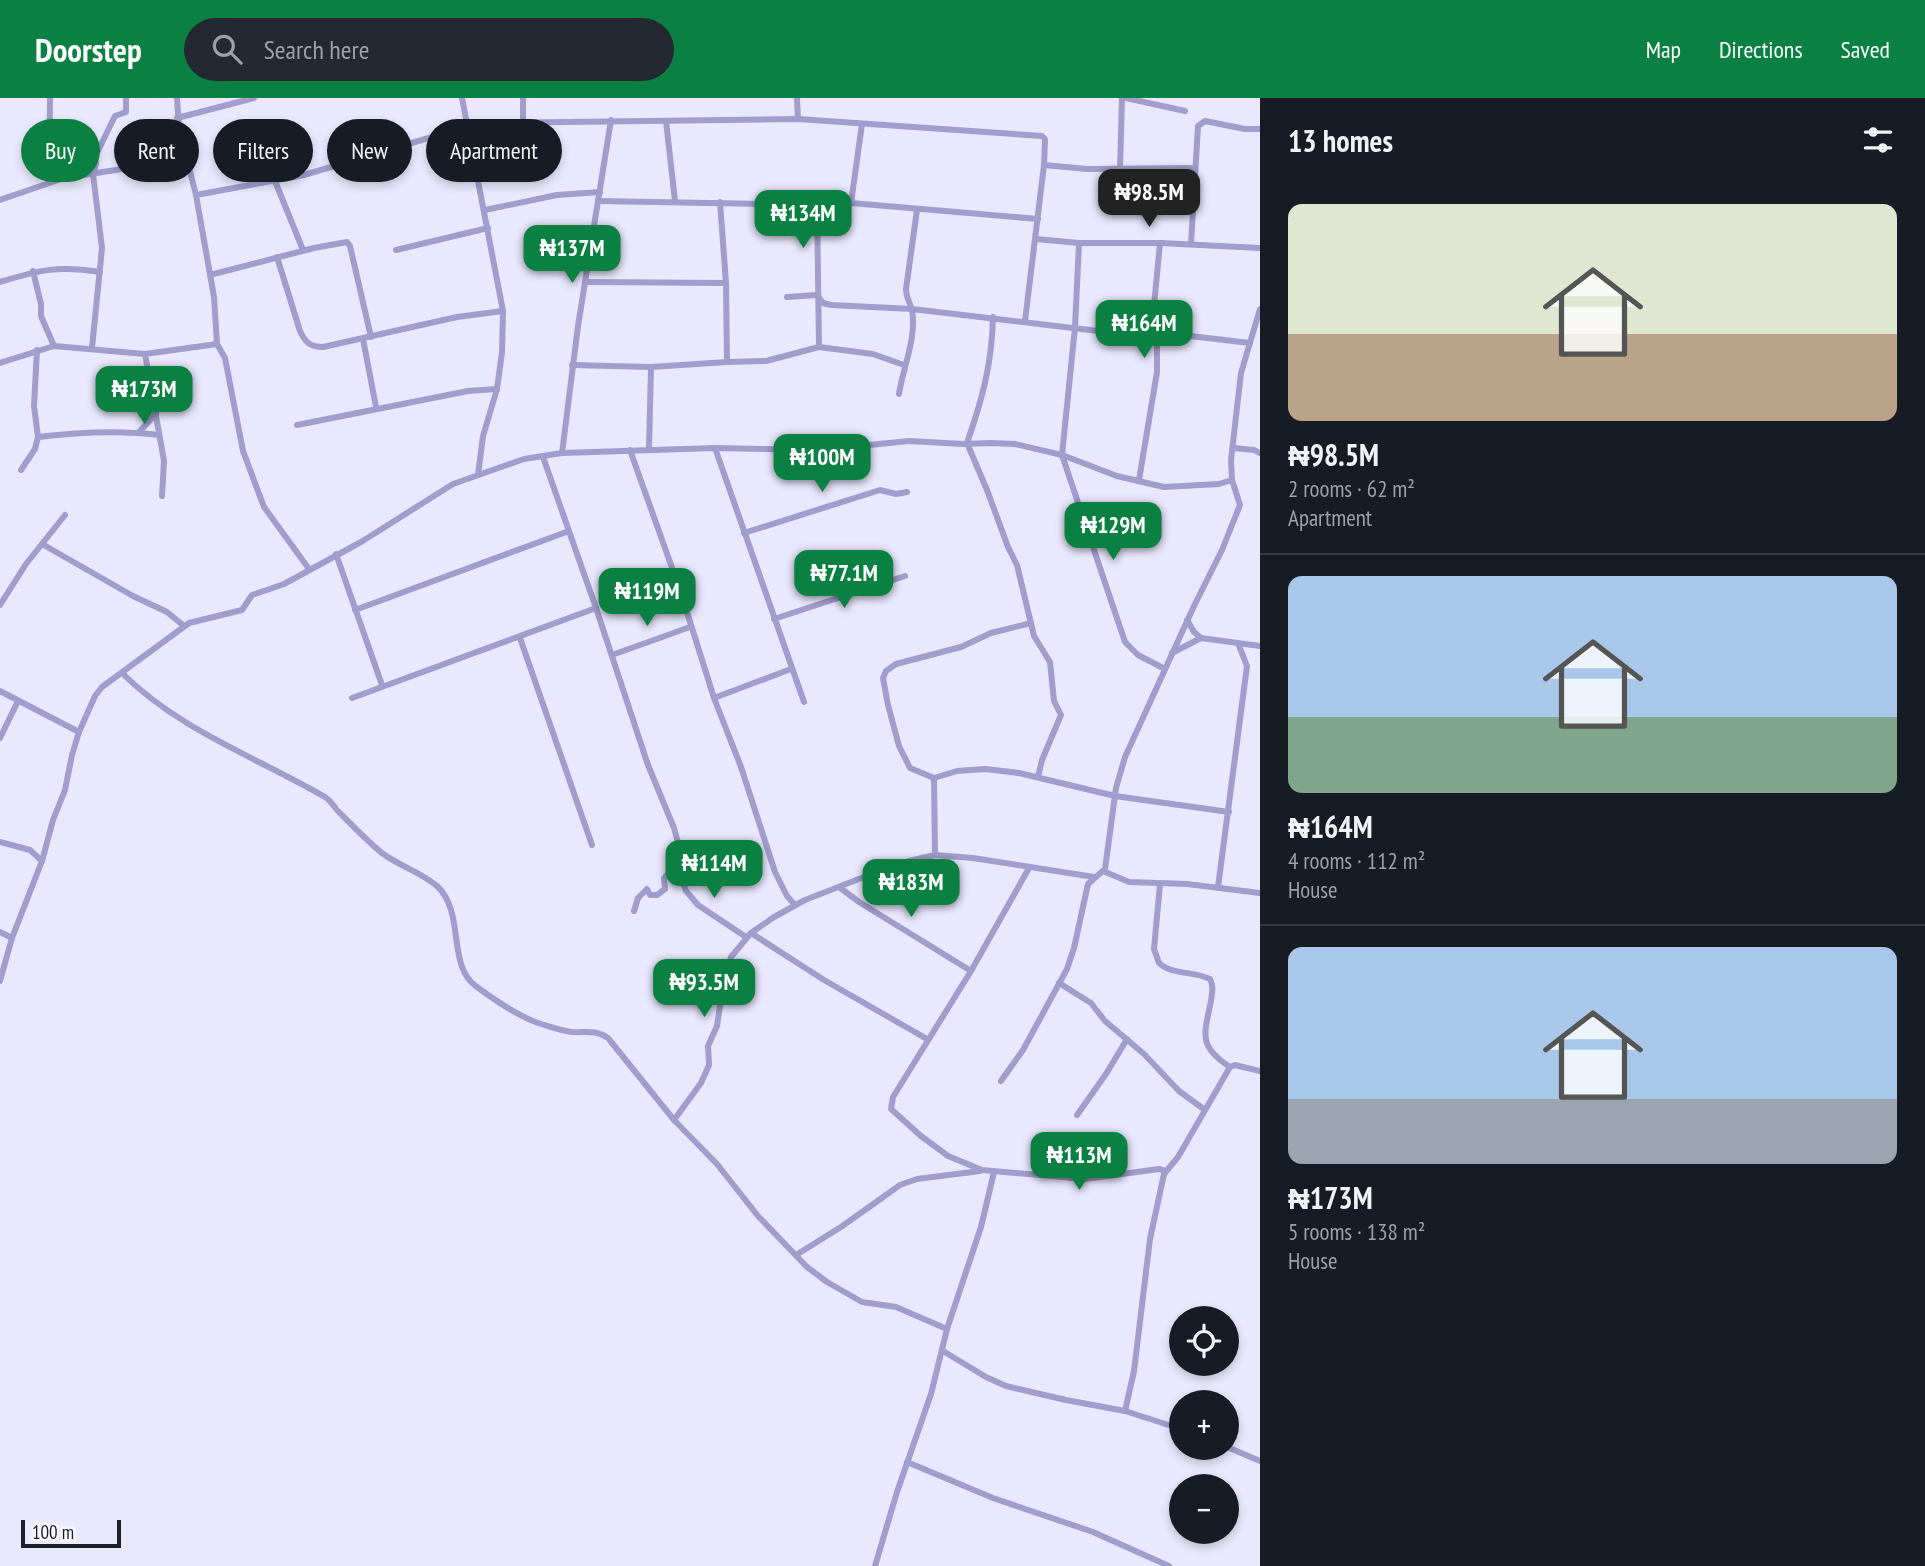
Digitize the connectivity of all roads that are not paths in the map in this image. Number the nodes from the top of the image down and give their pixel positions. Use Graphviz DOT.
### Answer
graph roads {
  1 [pos="50,98"];
  2 [pos="126,98"];
  3 [pos="177,98"];
  4 [pos="254,98"];
  5 [pos="462,98"];
  6 [pos="523,98"];
  7 [pos="797,98"];
  8 [pos="1124,98"];
  9 [pos="1185,111"];
  10 [pos="177,118"];
  11 [pos="798,118"];
  12 [pos="466,119"];
  13 [pos="523,119"];
  14 [pos="611,120"];
  15 [pos="562,121"];
  16 [pos="666,121"];
  17 [pos="862,124"];
  18 [pos="1260,129"];
  19 [pos="426,139"];
  20 [pos="100,147"];
  21 [pos="1044,165"];
  22 [pos="1120,168"];
  23 [pos="1194,168"];
  24 [pos="313,172"];
  25 [pos="54,182"];
  26 [pos="94,182"];
  27 [pos="193,182"];
  28 [pos="269,182"];
  29 [pos="275,182"];
  30 [pos="479,182"];
  31 [pos="49,183"];
  32 [pos="600,192"];
  33 [pos="196,195"];
  34 [pos="0,200"];
  35 [pos="598,201"];
  36 [pos="675,201"];
  37 [pos="720,202"];
  38 [pos="851,203"];
  39 [pos="817,205"];
  40 [pos="485,210"];
  41 [pos="917,210"];
  42 [pos="1038,219"];
  43 [pos="488,229"];
  44 [pos="1036,239"];
  45 [pos="1079,243"];
  46 [pos="1160,243"];
  47 [pos="1191,244"];
  48 [pos="1260,248"];
  49 [pos="303,250"];
  50 [pos="396,250"];
  51 [pos="277,257"];
  52 [pos="33,271"];
  53 [pos="100,272"];
  54 [pos="210,275"];
  55 [pos="0,282"];
  56 [pos="586,282"];
  57 [pos="726,283"];
  58 [pos="817,295"];
  59 [pos="786,297"];
  60 [pos="912,309"];
  61 [pos="1260,309"];
  62 [pos="503,311"];
  63 [pos="993,317"];
  64 [pos="1025,321"];
  65 [pos="1258,322"];
  66 [pos="1075,327"];
  67 [pos="1156,335"];
  68 [pos="367,338"];
  69 [pos="1250,343"];
  70 [pos="217,344"];
  71 [pos="54,346"];
  72 [pos="820,347"];
  73 [pos="92,348"];
  74 [pos="37,350"];
  75 [pos="145,354"];
  76 [pos="727,362"];
  77 [pos="0,363"];
  78 [pos="572,365"];
  79 [pos="904,365"];
  80 [pos="651,367"];
  81 [pos="496,389"];
  82 [pos="899,394"];
  83 [pos="376,407"];
  84 [pos="156,414"];
  85 [pos="297,425"];
  86 [pos="138,433"];
  87 [pos="159,435"];
  88 [pos="38,437"];
  89 [pos="967,443"];
  90 [pos="715,447"];
  91 [pos="1234,448"];
  92 [pos="649,449"];
  93 [pos="630,450"];
  94 [pos="562,453"];
  95 [pos="1260,453"];
  96 [pos="1062,455"];
  97 [pos="542,457"];
  98 [pos="20,470"];
  99 [pos="478,475"];
  100 [pos="1139,480"];
  101 [pos="1233,480"];
  102 [pos="907,492"];
  103 [pos="162,496"];
  104 [pos="65,515"];
  105 [pos="569,531"];
  106 [pos="744,533"];
  107 [pos="42,544"];
  108 [pos="336,554"];
  109 [pos="310,569"];
  110 [pos="905,576"];
  111 [pos="0,605"];
  112 [pos="596,608"];
  113 [pos="355,610"];
  114 [pos="774,619"];
  115 [pos="1187,620"];
  116 [pos="1031,623"];
  117 [pos="184,626"];
  118 [pos="690,627"];
  119 [pos="520,638"];
  120 [pos="1201,638"];
  121 [pos="1238,643"];
  122 [pos="1260,646"];
  123 [pos="1172,653"];
  124 [pos="612,655"];
  125 [pos="791,669"];
  126 [pos="1165,669"];
  127 [pos="121,673"];
  128 [pos="382,685"];
  129 [pos="0,691"];
  130 [pos="352,698"];
  131 [pos="714,698"];
  132 [pos="18,701"];
  133 [pos="804,702"];
  134 [pos="79,732"];
  135 [pos="0,738"];
  136 [pos="1038,777"];
  137 [pos="934,778"];
  138 [pos="1115,796"];
  139 [pos="1229,812"];
  140 [pos="0,842"];
  141 [pos="592,845"];
  142 [pos="935,855"];
  143 [pos="42,861"];
  144 [pos="676,866"];
  145 [pos="1029,868"];
  146 [pos="1103,871"];
  147 [pos="1094,877"];
  148 [pos="1160,884"];
  149 [pos="839,887"];
  150 [pos="1218,887"];
  151 [pos="1260,893"];
  152 [pos="795,905"];
  153 [pos="634,911"];
  154 [pos="0,932"];
  155 [pos="749,935"];
  156 [pos="12,938"];
  157 [pos="971,971"];
  158 [pos="0,981"];
  159 [pos="1059,983"];
  160 [pos="928,1039"];
  161 [pos="1127,1039"];
  162 [pos="1230,1068"];
  163 [pos="1260,1071"];
  164 [pos="1002,1081"];
  165 [pos="1205,1111"];
  166 [pos="1077,1115"];
  167 [pos="674,1120"];
  168 [pos="982,1170"];
  169 [pos="1166,1171"];
  170 [pos="994,1172"];
  171 [pos="796,1255"];
  172 [pos="947,1329"];
  173 [pos="943,1350"];
  174 [pos="1125,1411"];
  175 [pos="1169,1425"];
  176 [pos="1239,1452"];
  177 [pos="1260,1461"];
  178 [pos="907,1462"];
  179 [pos="875,1566"];
  180 [pos="1169,1566"];
  1 -- 31 [label="street"];
  2 -- 20 [label="street"];
  3 -- 10 [label="street"];
  4 -- 10 [label="street"];
  5 -- 12 [label="street"];
  6 -- 13 [label="street"];
  7 -- 11 [label="street"];
  8 -- 9 [label="street"];
  8 -- 22 [label="street"];
  11 -- 16 [label="street"];
  11 -- 17 [label="street"];
  14 -- 15 [label="street"];
  14 -- 16 [label="street"];
  14 -- 32 [label="street"];
  16 -- 36 [label="street"];
  17 -- 21 [label="street"];
  17 -- 38 [label="street"];
  18 -- 23 [label="street"];
  19 -- 24 [label="street"];
  21 -- 22 [label="street"];
  21 -- 42 [label="street"];
  22 -- 23 [label="street"];
  23 -- 47 [label="street"];
  25 -- 31 [label="street"];
  26 -- 53 [label="street"];
  27 -- 33 [label="street"];
  28 -- 33 [label="street"];
  29 -- 49 [label="street"];
  30 -- 40 [label="street"];
  31 -- 34 [label="street"];
  32 -- 35 [label="street"];
  32 -- 40 [label="street"];
  33 -- 54 [label="street"];
  35 -- 36 [label="street"];
  35 -- 56 [label="street"];
  36 -- 37 [label="street"];
  37 -- 39 [label="street"];
  37 -- 57 [label="street"];
  38 -- 39 [label="street"];
  38 -- 41 [label="street"];
  39 -- 58 [label="street"];
  40 -- 43 [label="street"];
  41 -- 42 [label="street"];
  41 -- 60 [label="street"];
  42 -- 44 [label="street"];
  43 -- 50 [label="street"];
  43 -- 62 [label="street"];
  44 -- 45 [label="street"];
  44 -- 64 [label="street"];
  45 -- 46 [label="street"];
  45 -- 66 [label="street"];
  46 -- 47 [label="street"];
  46 -- 67 [label="street"];
  47 -- 48 [label="street"];
  49 -- 51 [label="street"];
  49 -- 68 [label="street"];
  51 -- 54 [label="street"];
  51 -- 68 [label="street"];
  52 -- 53 [label="street"];
  52 -- 55 [label="street"];
  52 -- 71 [label="street"];
  53 -- 73 [label="street"];
  54 -- 70 [label="street"];
  56 -- 57 [label="street"];
  56 -- 78 [label="street"];
  57 -- 76 [label="street"];
  58 -- 59 [label="street"];
  58 -- 60 [label="street"];
  58 -- 72 [label="street"];
  60 -- 63 [label="street"];
  60 -- 79 [label="street"];
  61 -- 65 [label="street"];
  62 -- 68 [label="street"];
  62 -- 81 [label="street"];
  63 -- 64 [label="street"];
  63 -- 89 [label="street"];
  64 -- 66 [label="street"];
  65 -- 69 [label="street"];
  66 -- 67 [label="street"];
  66 -- 96 [label="street"];
  67 -- 69 [label="street"];
  67 -- 100 [label="street"];
  68 -- 83 [label="street"];
  69 -- 91 [label="street"];
  70 -- 75 [label="street"];
  70 -- 109 [label="street"];
  71 -- 73 [label="street"];
  71 -- 74 [label="street"];
  72 -- 76 [label="street"];
  72 -- 79 [label="street"];
  73 -- 75 [label="street"];
  74 -- 77 [label="street"];
  74 -- 88 [label="street"];
  75 -- 84 [label="street"];
  76 -- 80 [label="street"];
  78 -- 80 [label="street"];
  78 -- 94 [label="street"];
  79 -- 82 [label="street"];
  80 -- 92 [label="street"];
  81 -- 83 [label="street"];
  81 -- 99 [label="street"];
  83 -- 85 [label="street"];
  84 -- 86 [label="street"];
  84 -- 87 [label="street"];
  86 -- 87 [label="street"];
  86 -- 88 [label="street"];
  87 -- 103 [label="street"];
  88 -- 98 [label="street"];
  89 -- 90 [label="street"];
  89 -- 96 [label="street"];
  89 -- 116 [label="street"];
  90 -- 92 [label="street"];
  90 -- 106 [label="street"];
  91 -- 95 [label="street"];
  91 -- 101 [label="street"];
  92 -- 93 [label="street"];
  93 -- 94 [label="street"];
  93 -- 118 [label="street"];
  94 -- 97 [label="street"];
  96 -- 100 [label="street"];
  96 -- 126 [label="street"];
  97 -- 99 [label="street"];
  97 -- 105 [label="street"];
  99 -- 108 [label="street"];
  100 -- 101 [label="street"];
  101 -- 115 [label="street"];
  102 -- 106 [label="street"];
  104 -- 107 [label="street"];
  105 -- 112 [label="street"];
  105 -- 113 [label="street"];
  106 -- 114 [label="street"];
  107 -- 111 [label="street"];
  107 -- 117 [label="street"];
  108 -- 109 [label="street"];
  108 -- 113 [label="street"];
  109 -- 117 [label="street"];
  110 -- 114 [label="street"];
  112 -- 119 [label="street"];
  112 -- 124 [label="street"];
  113 -- 128 [label="street"];
  114 -- 125 [label="street"];
  115 -- 120 [label="street"];
  115 -- 123 [label="street"];
  116 -- 136 [label="street"];
  116 -- 137 [label="street"];
  117 -- 127 [label="street"];
  118 -- 124 [label="street"];
  118 -- 131 [label="street"];
  119 -- 128 [label="street"];
  119 -- 141 [label="street"];
  120 -- 121 [label="street"];
  120 -- 123 [label="street"];
  121 -- 122 [label="street"];
  121 -- 139 [label="street"];
  123 -- 126 [label="street"];
  124 -- 144 [label="street"];
  125 -- 131 [label="street"];
  125 -- 133 [label="street"];
  126 -- 138 [label="street"];
  127 -- 134 [label="street"];
  127 -- 167 [label="street"];
  128 -- 130 [label="street"];
  129 -- 132 [label="street"];
  131 -- 152 [label="street"];
  132 -- 134 [label="street"];
  132 -- 135 [label="street"];
  134 -- 143 [label="street"];
  136 -- 137 [label="street"];
  136 -- 138 [label="street"];
  137 -- 142 [label="street"];
  138 -- 139 [label="street"];
  138 -- 146 [label="street"];
  139 -- 150 [label="street"];
  140 -- 143 [label="street"];
  142 -- 145 [label="street"];
  142 -- 149 [label="street"];
  143 -- 156 [label="street"];
  144 -- 153 [label="street"];
  144 -- 155 [label="street"];
  145 -- 147 [label="street"];
  145 -- 157 [label="street"];
  146 -- 147 [label="street"];
  146 -- 148 [label="street"];
  147 -- 159 [label="street"];
  148 -- 150 [label="street"];
  148 -- 162 [label="street"];
  149 -- 152 [label="street"];
  149 -- 157 [label="street"];
  150 -- 151 [label="street"];
  152 -- 155 [label="street"];
  154 -- 156 [label="street"];
  155 -- 160 [label="street"];
  155 -- 167 [label="street"];
  156 -- 158 [label="street"];
  157 -- 160 [label="street"];
  159 -- 161 [label="street"];
  159 -- 164 [label="street"];
  160 -- 168 [label="street"];
  161 -- 165 [label="street"];
  161 -- 166 [label="street"];
  162 -- 163 [label="street"];
  162 -- 165 [label="street"];
  165 -- 169 [label="street"];
  167 -- 171 [label="street"];
  168 -- 170 [label="street"];
  168 -- 171 [label="street"];
  169 -- 170 [label="street"];
  169 -- 174 [label="street"];
  170 -- 172 [label="street"];
  171 -- 172 [label="street"];
  172 -- 173 [label="street"];
  173 -- 174 [label="street"];
  173 -- 178 [label="street"];
  174 -- 175 [label="street"];
  176 -- 177 [label="street"];
  178 -- 179 [label="street"];
  178 -- 180 [label="street"];
}
